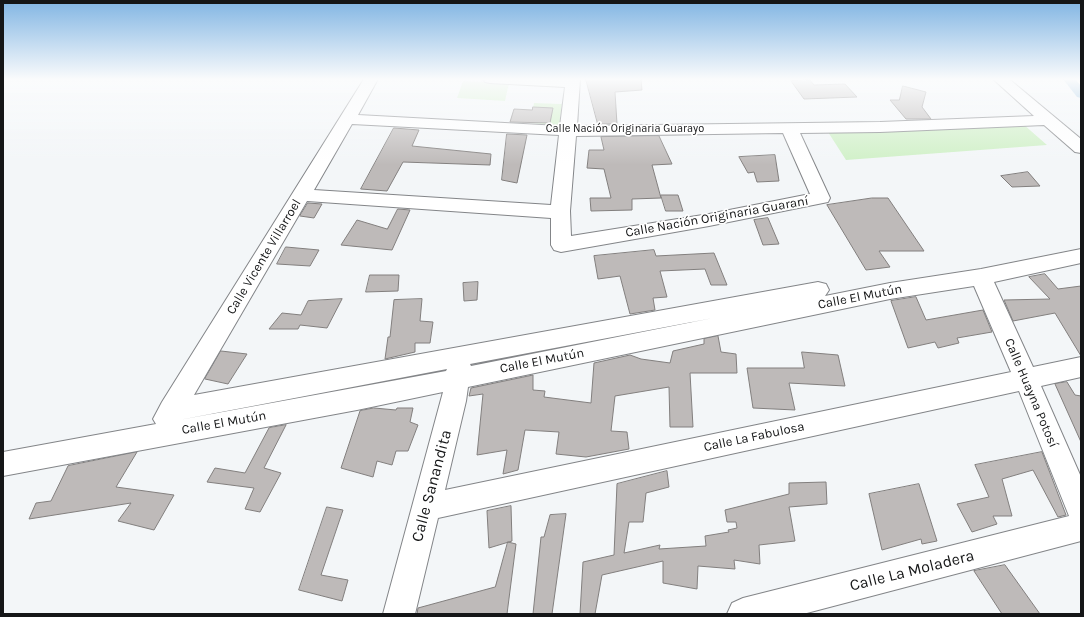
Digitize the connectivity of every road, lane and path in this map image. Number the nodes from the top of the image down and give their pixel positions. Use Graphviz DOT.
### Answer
graph roads {
  1 [pos="354,108"];
  2 [pos="570,108"];
  3 [pos="1034,108"];
  4 [pos="347,119"];
  5 [pos="1048,120"];
  6 [pos="789,128"];
  7 [pos="568,131"];
  8 [pos="1081,148"];
  9 [pos="301,195"];
  10 [pos="560,212"];
  11 [pos="1081,241"];
  12 [pos="1081,256"];
  13 [pos="981,277"];
  14 [pos="1081,367"];
  15 [pos="459,368"];
  16 [pos="1026,379"];
  17 [pos="172,410"];
  18 [pos="157,436"];
  19 [pos="3,464"];
  20 [pos="427,506"];
  21 [pos="1081,510"];
  22 [pos="1081,527"];
  23 [pos="399,614"];
  24 [pos="744,614"];
  1 -- 4 [label="street, Calle Vicente Villarroel"];
  2 -- 7 [label="street"];
  3 -- 5 [label="street"];
  4 -- 7 [label="street, Calle Nación Originaria Guarayo"];
  4 -- 9 [label="street, Calle Vicente Villarroel"];
  5 -- 6 [label="street, Calle Nación Originaria Guarayo"];
  5 -- 8 [label="street"];
  6 -- 7 [label="street, Calle Nación Originaria Guarayo"];
  6 -- 10 [label="street, Calle Nación Originaria Guaraní"];
  7 -- 10 [label="street"];
  9 -- 10 [label="street"];
  9 -- 17 [label="street, Calle Vicente Villarroel"];
  11 -- 15 [label="street, Calle El Mutún"];
  12 -- 13 [label="street, Calle El Mutún"];
  13 -- 15 [label="street, Calle El Mutún"];
  13 -- 16 [label="street, Calle Huayna Potosí"];
  14 -- 16 [label="street, Calle La Fabulosa"];
  15 -- 17 [label="street, Calle El Mutún"];
  15 -- 18 [label="street, Calle El Mutún"];
  15 -- 20 [label="street, Calle Sanandita"];
  16 -- 20 [label="street, Calle La Fabulosa"];
  16 -- 21 [label="street, Calle Huayna Potosí"];
  17 -- 18 [label="street, Calle Vicente Villarroel"];
  18 -- 19 [label="street, Calle El Mutún"];
  20 -- 23 [label="street, Calle Sanandita"];
  22 -- 24 [label="street, Calle La Moladera"];
}
